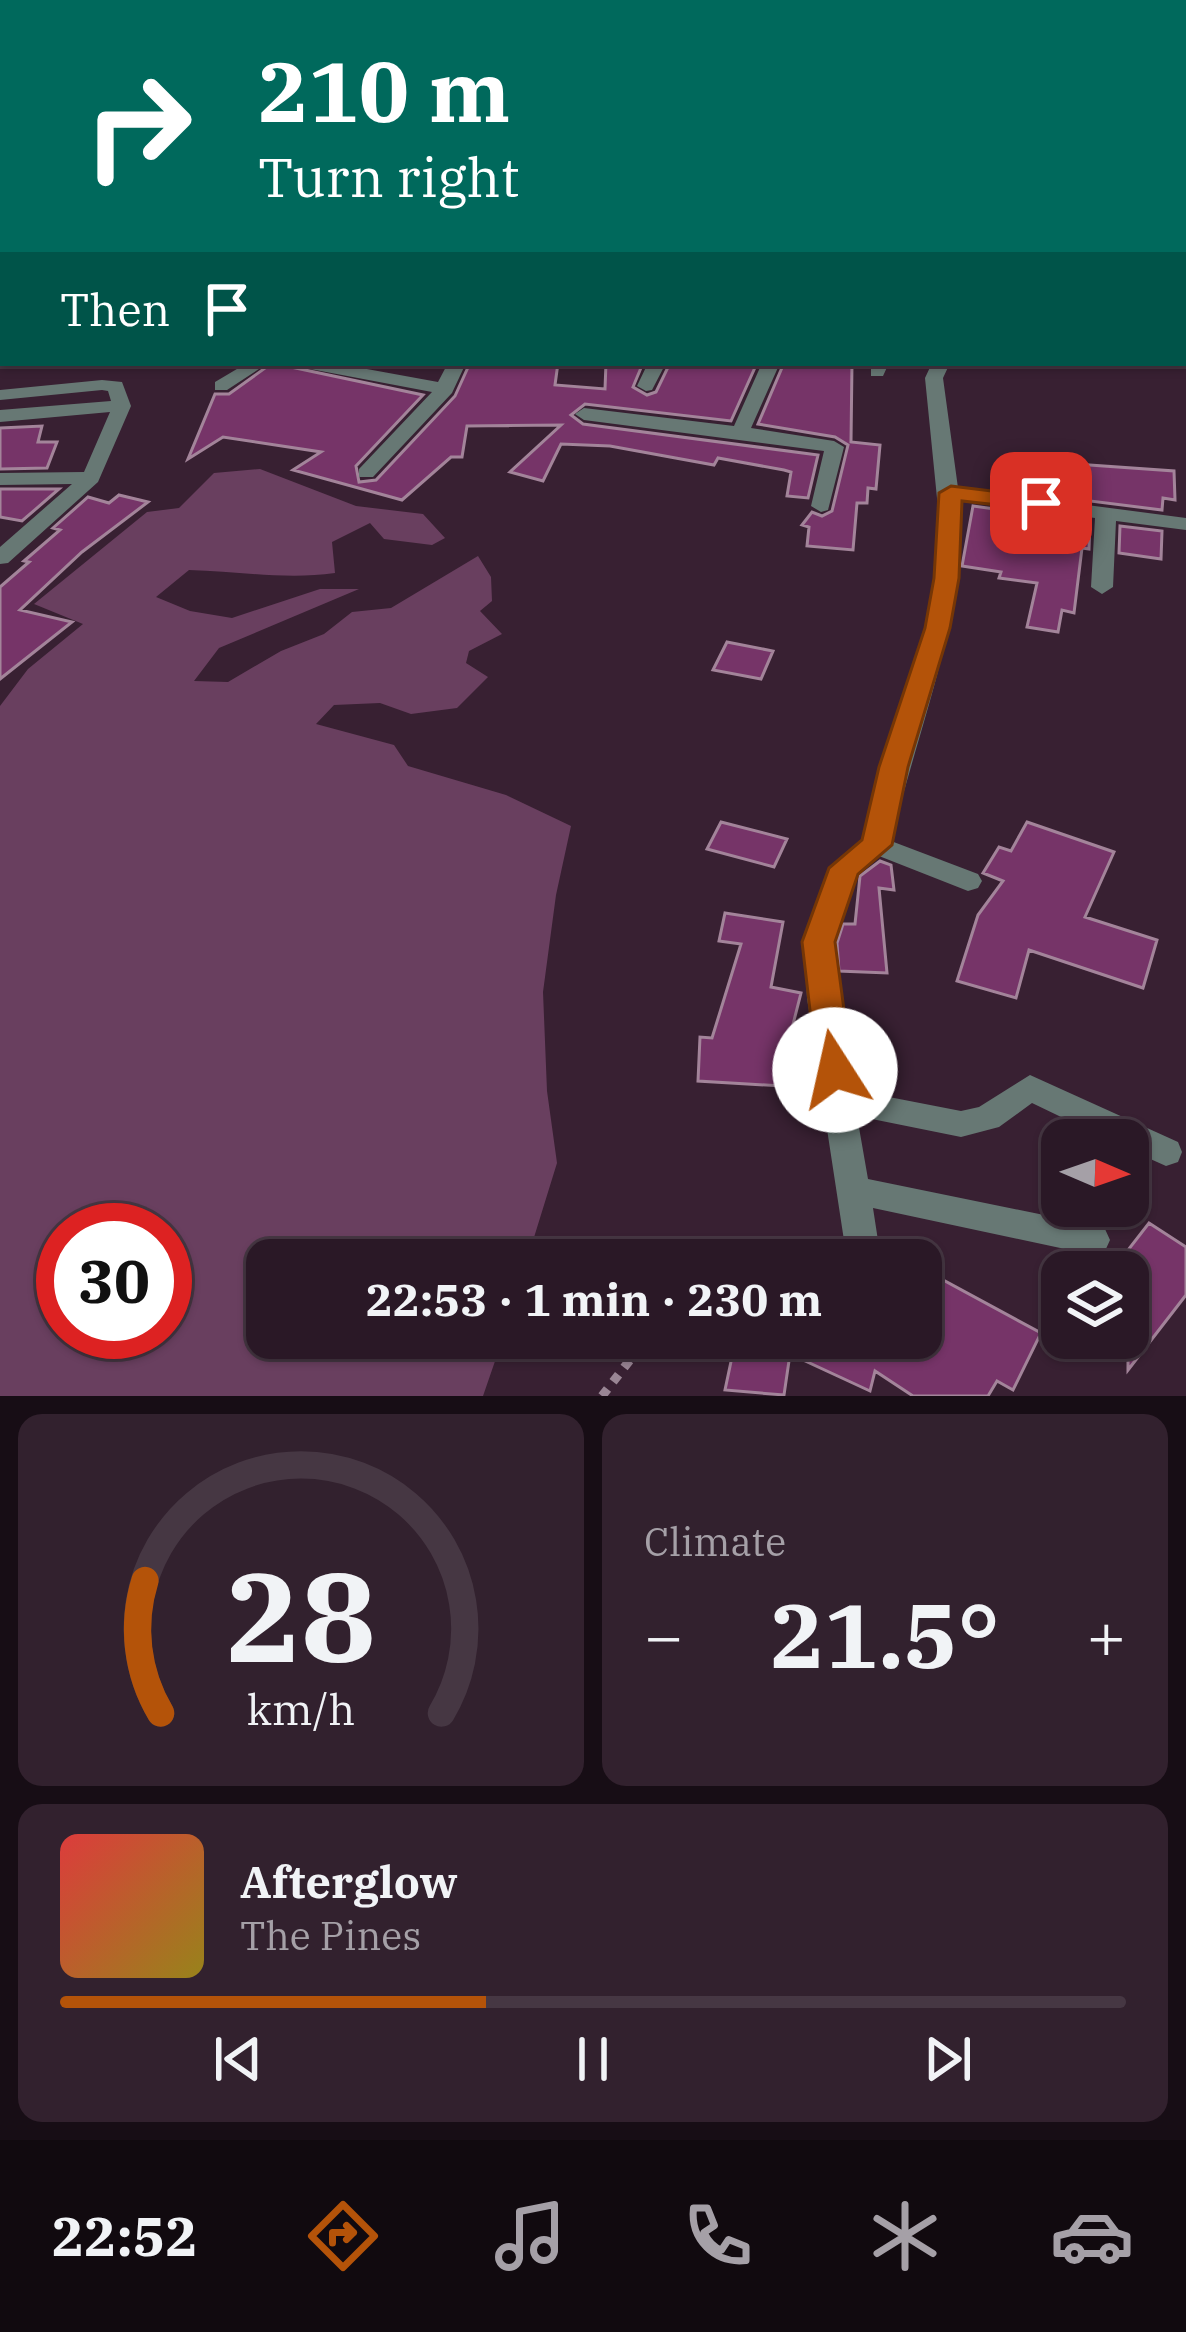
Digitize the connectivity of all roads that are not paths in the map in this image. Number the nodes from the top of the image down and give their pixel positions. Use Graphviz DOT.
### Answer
graph roads {
  1 [pos="254,366"];
  2 [pos="456,366"];
  3 [pos="656,366"];
  4 [pos="769,366"];
  5 [pos="940,366"];
  6 [pos="350,367"];
  7 [pos="220,386"];
  8 [pos="646,386"];
  9 [pos="446,389"];
  10 [pos="0,395"];
  11 [pos="122,406"];
  12 [pos="584,414"];
  13 [pos="0,416"];
  14 [pos="740,432"];
  15 [pos="366,472"];
  16 [pos="91,478"];
  17 [pos="0,479"];
  18 [pos="951,493"];
  19 [pos="821,506"];
  20 [pos="1106,511"];
  21 [pos="1186,524"];
  22 [pos="0,558"];
  23 [pos="1102,587"];
  24 [pos="876,845"];
  25 [pos="968,881"];
  26 [pos="839,1100"];
  27 [pos="1166,1152"];
  28 [pos="853,1190"];
  29 [pos="861,1239"];
  30 [pos="1094,1240"];
  1 -- 7 [label="street"];
  2 -- 9 [label="street"];
  3 -- 8 [label="street"];
  4 -- 14 [label="street"];
  5 -- 18 [label="street"];
  6 -- 9 [label="street"];
  9 -- 15 [label="street"];
  10 -- 11 [label="street"];
  11 -- 13 [label="street"];
  11 -- 16 [label="street"];
  12 -- 14 [label="street"];
  14 -- 19 [label="street"];
  16 -- 17 [label="street"];
  16 -- 22 [label="street"];
  18 -- 20 [label="street"];
  18 -- 24 [label="street"];
  20 -- 21 [label="street"];
  20 -- 23 [label="street"];
  24 -- 25 [label="street"];
  24 -- 26 [label="street"];
  26 -- 27 [label="street"];
  26 -- 28 [label="street"];
  28 -- 29 [label="street"];
  28 -- 30 [label="street"];
}
